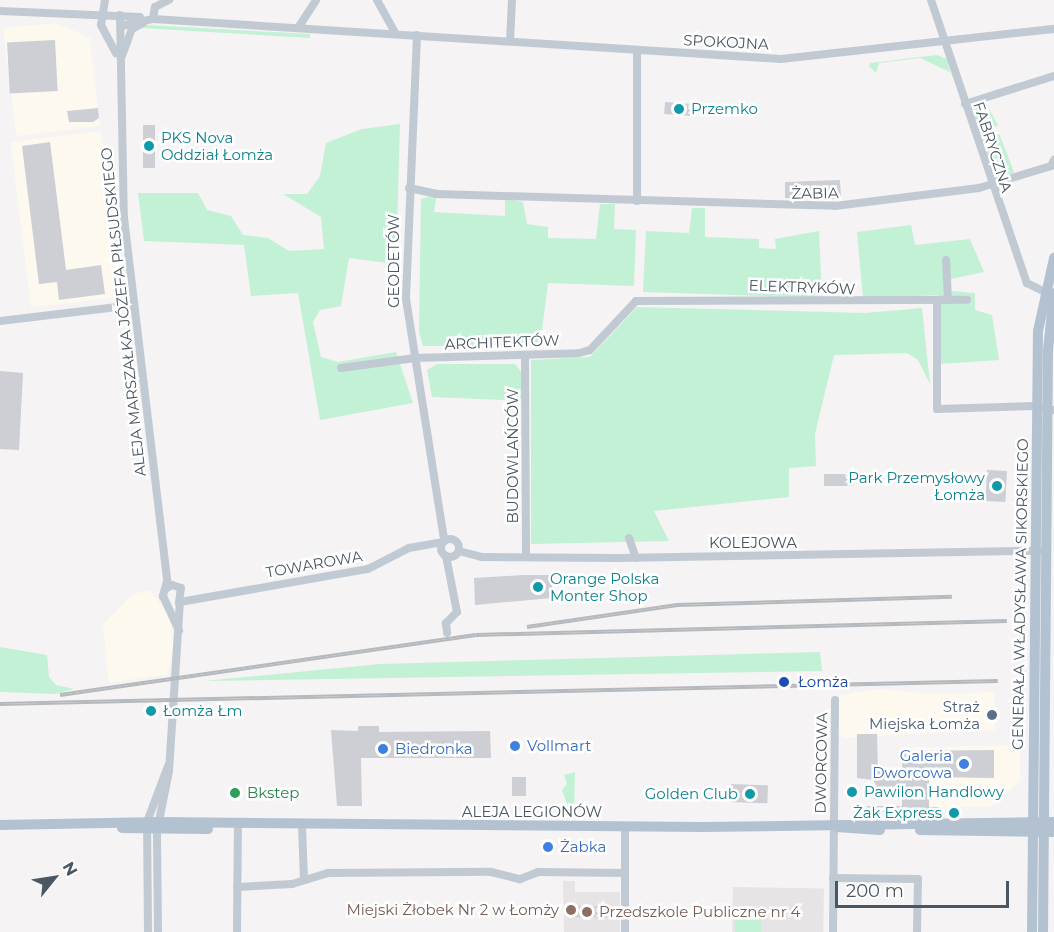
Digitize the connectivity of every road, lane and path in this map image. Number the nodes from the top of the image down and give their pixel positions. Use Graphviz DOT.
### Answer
graph roads {
  1 [pos="105,0"];
  2 [pos="110,0"];
  3 [pos="169,0"];
  4 [pos="315,0"];
  5 [pos="378,0"];
  6 [pos="512,0"];
  7 [pos="931,0"];
  8 [pos="0,11"];
  9 [pos="118,14"];
  10 [pos="81,16"];
  11 [pos="104,16"];
  12 [pos="153,19"];
  13 [pos="121,28"];
  14 [pos="298,28"];
  15 [pos="1054,29"];
  16 [pos="104,31"];
  17 [pos="396,34"];
  18 [pos="417,35"];
  19 [pos="510,41"];
  20 [pos="947,42"];
  21 [pos="637,50"];
  22 [pos="119,67"];
  23 [pos="1054,76"];
  24 [pos="965,104"];
  25 [pos="1053,165"];
  26 [pos="992,185"];
  27 [pos="409,188"];
  28 [pos="637,201"];
  29 [pos="1054,258"];
  30 [pos="945,260"];
  31 [pos="1049,292"];
  32 [pos="948,300"];
  33 [pos="967,300"];
  34 [pos="937,301"];
  35 [pos="134,305"];
  36 [pos="0,321"];
  37 [pos="590,350"];
  38 [pos="525,355"];
  39 [pos="415,358"];
  40 [pos="341,368"];
  41 [pos="1046,409"];
  42 [pos="442,519"];
  43 [pos="1050,536"];
  44 [pos="453,538"];
  45 [pos="629,538"];
  46 [pos="443,541"];
  47 [pos="423,545"];
  48 [pos="1041,551"];
  49 [pos="162,554"];
  50 [pos="450,554"];
  51 [pos="526,557"];
  52 [pos="636,558"];
  53 [pos="180,588"];
  54 [pos="165,589"];
  55 [pos="204,596"];
  56 [pos="180,602"];
  57 [pos="170,604"];
  58 [pos="179,631"];
  59 [pos="447,633"];
  60 [pos="835,700"];
  61 [pos="168,766"];
  62 [pos="0,825"];
  63 [pos="235,825"];
  64 [pos="152,826"];
  65 [pos="302,826"];
  66 [pos="833,826"];
  67 [pos="625,827"];
  68 [pos="1043,827"];
  69 [pos="625,873"];
  70 [pos="833,878"];
  71 [pos="304,880"];
  72 [pos="237,887"];
  73 [pos="148,932"];
  74 [pos="158,932"];
  75 [pos="237,932"];
  76 [pos="625,932"];
  77 [pos="833,932"];
  78 [pos="917,932"];
  79 [pos="1032,932"];
  80 [pos="1043,932"];
  1 -- 11 [label="street"];
  2 -- 9 [label="street, ALEJA MARSZAŁKA JÓZEFA PIŁSUDSKIEGO"];
  3 -- 12 [label="street"];
  4 -- 14 [label="street"];
  5 -- 17 [label="street"];
  6 -- 19 [label="street"];
  7 -- 20 [label="street, FABRYCZNA"];
  8 -- 10 [label="street"];
  9 -- 11 [label="street"];
  9 -- 12 [label="street, SPOKOJNA"];
  9 -- 13 [label="street, ALEJA MARSZAŁKA JÓZEFA PIŁSUDSKIEGO"];
  10 -- 11 [label="street"];
  10 -- 16 [label="street"];
  11 -- 16 [label="street"];
  12 -- 13 [label="street, SPOKOJNA"];
  12 -- 14 [label="street, SPOKOJNA"];
  12 -- 22 [label="street"];
  13 -- 16 [label="street"];
  13 -- 22 [label="street, ALEJA MARSZAŁKA JÓZEFA PIŁSUDSKIEGO"];
  14 -- 17 [label="street, SPOKOJNA"];
  15 -- 20 [label="street, SPOKOJNA"];
  16 -- 22 [label="street, ALEJA MARSZAŁKA JÓZEFA PIŁSUDSKIEGO"];
  17 -- 18 [label="street, SPOKOJNA"];
  18 -- 19 [label="street, SPOKOJNA"];
  18 -- 27 [label="street, GEODETÓW"];
  19 -- 21 [label="street, SPOKOJNA"];
  20 -- 21 [label="street, SPOKOJNA"];
  20 -- 24 [label="street, FABRYCZNA"];
  21 -- 28 [label="street"];
  22 -- 35 [label="street, ALEJA MARSZAŁKA JÓZEFA PIŁSUDSKIEGO"];
  23 -- 24 [label="street"];
  24 -- 26 [label="street, FABRYCZNA"];
  25 -- 26 [label="street, ŻABIA"];
  26 -- 28 [label="street, ŻABIA"];
  26 -- 31 [label="street, FABRYCZNA"];
  27 -- 28 [label="street, ŻABIA"];
  27 -- 39 [label="street, GEODETÓW"];
  29 -- 31 [label="main road, GENERAŁA WŁADYSŁAWA SIKORSKIEGO"];
  30 -- 32 [label="street"];
  31 -- 41 [label="main road, GENERAŁA WŁADYSŁAWA SIKORSKIEGO"];
  32 -- 33 [label="street, ELEKTRYKÓW"];
  32 -- 34 [label="street, ELEKTRYKÓW"];
  34 -- 37 [label="street, ELEKTRYKÓW"];
  34 -- 41 [label="street"];
  35 -- 36 [label="street"];
  35 -- 49 [label="street, ALEJA MARSZAŁKA JÓZEFA PIŁSUDSKIEGO"];
  37 -- 38 [label="street, ARCHITEKTÓW"];
  38 -- 39 [label="street, ARCHITEKTÓW"];
  38 -- 51 [label="street, BUDOWLAŃCÓW"];
  39 -- 40 [label="street, ARCHITEKTÓW"];
  39 -- 42 [label="street, GEODETÓW"];
  41 -- 43 [label="main road, GENERAŁA WŁADYSŁAWA SIKORSKIEGO"];
  41 -- 48 [label="main road, GENERAŁA WŁADYSŁAWA SIKORSKIEGO"];
  42 -- 44 [label="street"];
  42 -- 46 [label="street, GEODETÓW"];
  43 -- 48 [label="main road, GENERAŁA WŁADYSŁAWA SIKORSKIEGO"];
  44 -- 46 [label="street, TOWAROWA"];
  44 -- 50 [label="street"];
  45 -- 52 [label="street"];
  46 -- 47 [label="street, TOWAROWA"];
  46 -- 50 [label="street, GEODETÓW"];
  47 -- 50 [label="street, KOLEJOWA"];
  47 -- 55 [label="street, TOWAROWA"];
  48 -- 52 [label="street, KOLEJOWA"];
  48 -- 68 [label="main road, GENERAŁA WŁADYSŁAWA SIKORSKIEGO"];
  49 -- 53 [label="street, ALEJA MARSZAŁKA JÓZEFA PIŁSUDSKIEGO"];
  49 -- 54 [label="street, ALEJA MARSZAŁKA JÓZEFA PIŁSUDSKIEGO"];
  50 -- 51 [label="street, KOLEJOWA"];
  50 -- 59 [label="street, GEODETÓW"];
  51 -- 52 [label="street, KOLEJOWA"];
  53 -- 54 [label="street"];
  53 -- 55 [label="street, TOWAROWA"];
  53 -- 56 [label="street, ALEJA MARSZAŁKA JÓZEFA PIŁSUDSKIEGO"];
  54 -- 57 [label="street, ALEJA MARSZAŁKA JÓZEFA PIŁSUDSKIEGO"];
  55 -- 56 [label="street, TOWAROWA"];
  56 -- 57 [label="street"];
  56 -- 58 [label="street, ALEJA MARSZAŁKA JÓZEFA PIŁSUDSKIEGO"];
  57 -- 58 [label="street, ALEJA MARSZAŁKA JÓZEFA PIŁSUDSKIEGO"];
  58 -- 61 [label="street, ALEJA MARSZAŁKA JÓZEFA PIŁSUDSKIEGO"];
  60 -- 66 [label="street, DWORCOWA"];
  61 -- 64 [label="street, ALEJA MARSZAŁKA JÓZEFA PIŁSUDSKIEGO"];
  61 -- 64 [label="street, ALEJA MARSZAŁKA JÓZEFA PIŁSUDSKIEGO"];
  62 -- 64 [label="main road, ALEJA LEGIONÓW"];
  63 -- 64 [label="main road, ALEJA LEGIONÓW"];
  63 -- 65 [label="main road, ALEJA LEGIONÓW"];
  63 -- 72 [label="street"];
  64 -- 73 [label="street, ALEJA MARSZAŁKA JÓZEFA PIŁSUDSKIEGO"];
  64 -- 74 [label="street, ALEJA MARSZAŁKA JÓZEFA PIŁSUDSKIEGO"];
  65 -- 67 [label="main road, ALEJA LEGIONÓW"];
  65 -- 71 [label="street"];
  66 -- 67 [label="main road, ALEJA LEGIONÓW"];
  66 -- 68 [label="main road, ALEJA LEGIONÓW"];
  66 -- 70 [label="street, DWORCOWA"];
  67 -- 69 [label="street"];
  68 -- 79 [label="main road, GENERAŁA WŁADYSŁAWA SIKORSKIEGO"];
  68 -- 80 [label="main road, GENERAŁA WŁADYSŁAWA SIKORSKIEGO"];
  69 -- 71 [label="street"];
  69 -- 76 [label="street"];
  70 -- 77 [label="street, DWORCOWA"];
  70 -- 78 [label="street"];
  71 -- 72 [label="street"];
  72 -- 75 [label="street"];
}
